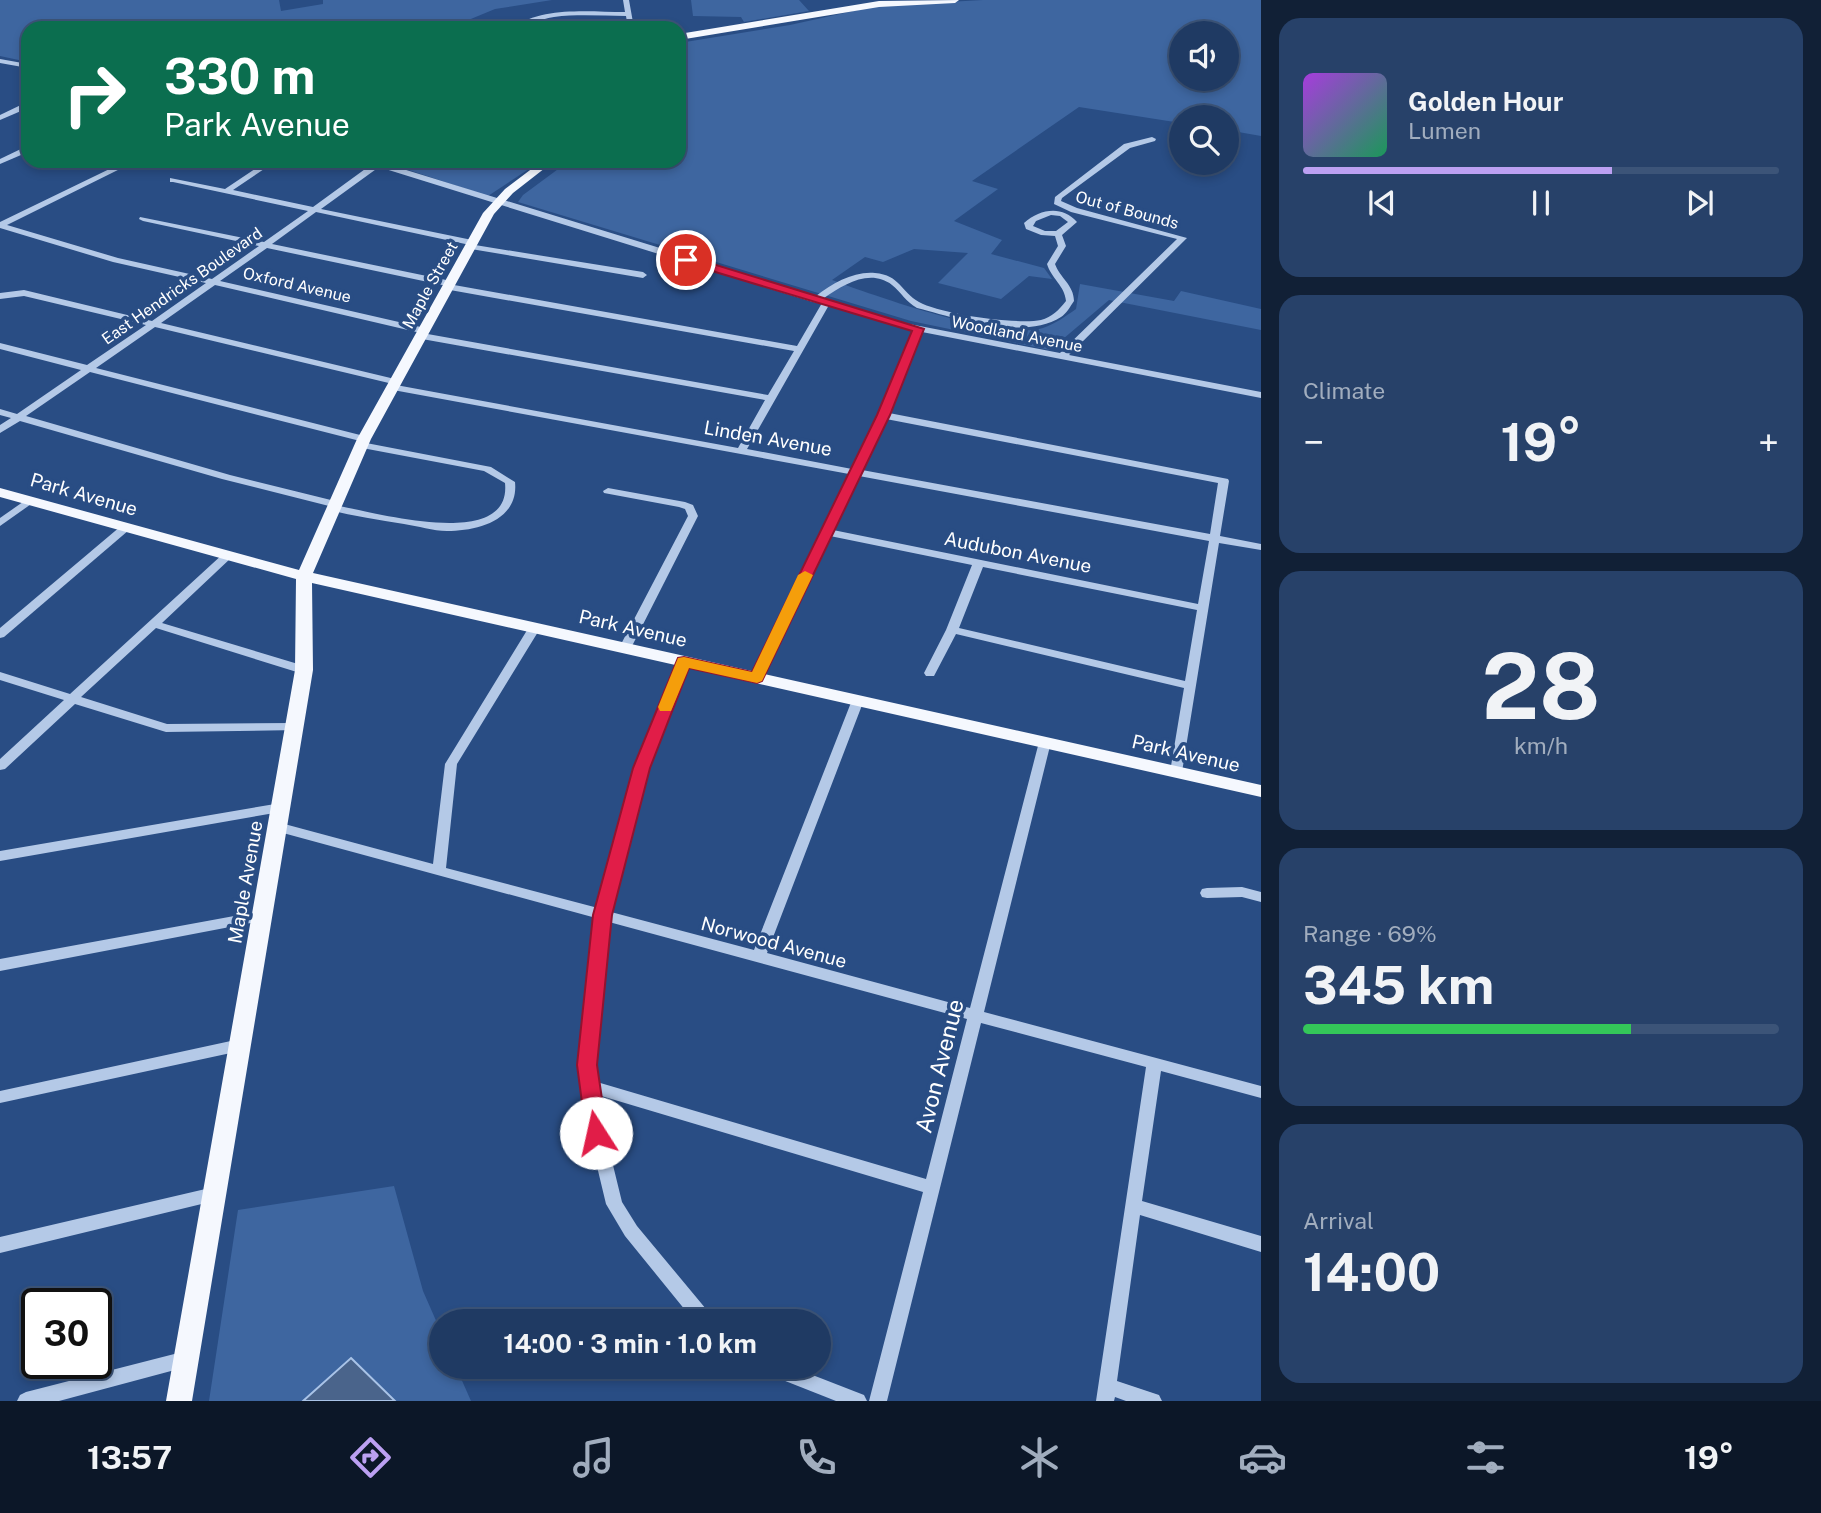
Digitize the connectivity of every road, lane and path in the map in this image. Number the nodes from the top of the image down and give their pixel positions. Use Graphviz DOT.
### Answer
graph roads {
  1 [pos="626,0"];
  2 [pos="955,0"];
  3 [pos="627,14"];
  4 [pos="529,21"];
  5 [pos="629,21"];
  6 [pos="686,36"];
  7 [pos="0,61"];
  8 [pos="21,65"];
  9 [pos="21,108"];
  10 [pos="0,118"];
  11 [pos="1152,139"];
  12 [pos="21,152"];
  13 [pos="0,162"];
  14 [pos="118,168"];
  15 [pos="261,168"];
  16 [pos="366,168"];
  17 [pos="393,168"];
  18 [pos="540,168"];
  19 [pos="173,180"];
  20 [pos="225,191"];
  21 [pos="498,201"];
  22 [pos="313,209"];
  23 [pos="143,219"];
  24 [pos="0,225"];
  25 [pos="1058,234"];
  26 [pos="266,245"];
  27 [pos="473,245"];
  28 [pos="643,275"];
  29 [pos="214,282"];
  30 [pos="451,286"];
  31 [pos="11,293"];
  32 [pos="0,296"];
  33 [pos="821,302"];
  34 [pos="154,323"];
  35 [pos="918,329"];
  36 [pos="423,333"];
  37 [pos="0,346"];
  38 [pos="798,349"];
  39 [pos="1061,357"];
  40 [pos="87,370"];
  41 [pos="394,384"];
  42 [pos="1261,395"];
  43 [pos="770,398"];
  44 [pos="0,412"];
  45 [pos="883,415"];
  46 [pos="18,417"];
  47 [pos="0,430"];
  48 [pos="363,442"];
  49 [pos="741,451"];
  50 [pos="856,471"];
  51 [pos="608,491"];
  52 [pos="0,492"];
  53 [pos="30,500"];
  54 [pos="334,506"];
  55 [pos="0,523"];
  56 [pos="125,528"];
  57 [pos="827,532"];
  58 [pos="1214,537"];
  59 [pos="1261,547"];
  60 [pos="228,555"];
  61 [pos="979,562"];
  62 [pos="304,576"];
  63 [pos="1202,607"];
  64 [pos="154,624"];
  65 [pos="536,628"];
  66 [pos="952,631"];
  67 [pos="0,634"];
  68 [pos="1018,645"];
  69 [pos="625,648"];
  70 [pos="684,662"];
  71 [pos="304,670"];
  72 [pos="930,673"];
  73 [pos="0,677"];
  74 [pos="757,678"];
  75 [pos="1189,686"];
  76 [pos="72,700"];
  77 [pos="858,701"];
  78 [pos="294,727"];
  79 [pos="1045,742"];
  80 [pos="0,766"];
  81 [pos="1176,772"];
  82 [pos="1261,791"];
  83 [pos="279,817"];
  84 [pos="0,856"];
  85 [pos="439,871"];
  86 [pos="1207,894"];
  87 [pos="1261,897"];
  88 [pos="603,915"];
  89 [pos="262,916"];
  90 [pos="758,958"];
  91 [pos="0,965"];
  92 [pos="975,1016"];
  93 [pos="240,1045"];
  94 [pos="1154,1064"];
  95 [pos="589,1086"];
  96 [pos="1261,1092"];
  97 [pos="0,1097"];
  98 [pos="932,1188"];
  99 [pos="214,1194"];
  100 [pos="1133,1206"];
  101 [pos="1261,1244"];
  102 [pos="0,1245"];
  103 [pos="695,1309"];
  104 [pos="186,1360"];
  105 [pos="802,1379"];
  106 [pos="1106,1394"];
  107 [pos="26,1401"];
  108 [pos="179,1401"];
  109 [pos="858,1401"];
  110 [pos="878,1401"];
  111 [pos="1153,1401"];
  1 -- 3 [label="street"];
  2 -- 6 [label="main road"];
  3 -- 4 [label="street"];
  3 -- 5 [label="street"];
  7 -- 8 [label="street"];
  9 -- 10 [label="street"];
  11 -- 39 [label="street, Out of Bounds"];
  12 -- 13 [label="street"];
  14 -- 24 [label="street"];
  15 -- 20 [label="street"];
  16 -- 22 [label="street, East Hendricks Boulevard"];
  17 -- 21 [label="street, Woodland Avenue"];
  18 -- 21 [label="main road"];
  19 -- 20 [label="street"];
  20 -- 22 [label="street"];
  21 -- 27 [label="main road, Maple Street"];
  21 -- 33 [label="street, Woodland Avenue"];
  22 -- 26 [label="street, East Hendricks Boulevard"];
  22 -- 27 [label="street"];
  23 -- 26 [label="street"];
  24 -- 29 [label="street, Oxford Avenue"];
  25 -- 33 [label="street"];
  26 -- 29 [label="street, East Hendricks Boulevard"];
  26 -- 30 [label="street"];
  27 -- 28 [label="street"];
  27 -- 30 [label="main road, Maple Street"];
  29 -- 34 [label="street, East Hendricks Boulevard"];
  29 -- 36 [label="street, Oxford Avenue"];
  30 -- 36 [label="main road, Maple Street"];
  30 -- 38 [label="street"];
  31 -- 32 [label="street"];
  31 -- 34 [label="street, Linden Avenue"];
  33 -- 35 [label="street, Woodland Avenue"];
  33 -- 38 [label="street"];
  34 -- 40 [label="street, East Hendricks Boulevard"];
  34 -- 41 [label="street, Linden Avenue"];
  35 -- 39 [label="street, Woodland Avenue"];
  35 -- 45 [label="street"];
  36 -- 41 [label="main road, Maple Street"];
  36 -- 43 [label="street, Oxford Avenue"];
  37 -- 40 [label="street"];
  38 -- 43 [label="street"];
  39 -- 42 [label="street, Woodland Avenue"];
  40 -- 46 [label="street, East Hendricks Boulevard"];
  40 -- 48 [label="street"];
  41 -- 48 [label="main road, Maple Avenue"];
  41 -- 49 [label="street, Linden Avenue"];
  43 -- 49 [label="street"];
  44 -- 46 [label="street"];
  45 -- 50 [label="street"];
  45 -- 58 [label="street"];
  46 -- 47 [label="street, East Hendricks Boulevard"];
  46 -- 54 [label="street"];
  48 -- 54 [label="main road, Maple Avenue"];
  48 -- 54 [label="street"];
  49 -- 50 [label="street, Linden Avenue"];
  50 -- 57 [label="street"];
  50 -- 58 [label="street, Linden Avenue"];
  51 -- 69 [label="street"];
  52 -- 53 [label="main road, Park Avenue"];
  53 -- 55 [label="street"];
  53 -- 56 [label="main road, Park Avenue"];
  54 -- 62 [label="main road, Maple Avenue"];
  56 -- 60 [label="main road, Park Avenue"];
  56 -- 67 [label="street"];
  57 -- 61 [label="street, Audubon Avenue"];
  57 -- 74 [label="street"];
  58 -- 59 [label="street, Linden Avenue"];
  58 -- 63 [label="street"];
  60 -- 62 [label="main road, Park Avenue"];
  60 -- 64 [label="street"];
  61 -- 63 [label="street, Audubon Avenue"];
  61 -- 66 [label="street"];
  62 -- 65 [label="main road, Park Avenue"];
  62 -- 71 [label="main road, Maple Avenue"];
  63 -- 75 [label="street"];
  64 -- 71 [label="street"];
  64 -- 76 [label="street"];
  65 -- 69 [label="main road, Park Avenue"];
  65 -- 85 [label="street"];
  66 -- 68 [label="street"];
  66 -- 72 [label="street"];
  68 -- 75 [label="street"];
  69 -- 70 [label="main road, Park Avenue"];
  70 -- 74 [label="main road, Park Avenue"];
  70 -- 88 [label="street"];
  71 -- 78 [label="main road, Maple Avenue"];
  73 -- 76 [label="street"];
  74 -- 77 [label="main road, Park Avenue"];
  75 -- 81 [label="street"];
  76 -- 78 [label="street"];
  76 -- 80 [label="street"];
  77 -- 79 [label="main road, Park Avenue"];
  77 -- 90 [label="street"];
  78 -- 83 [label="main road, Maple Avenue"];
  79 -- 81 [label="main road, Park Avenue"];
  79 -- 92 [label="street, Avon Avenue"];
  81 -- 82 [label="main road, Park Avenue"];
  83 -- 84 [label="street"];
  83 -- 85 [label="street, Norwood Avenue"];
  83 -- 89 [label="main road, Maple Avenue"];
  85 -- 88 [label="street, Norwood Avenue"];
  86 -- 87 [label="street"];
  88 -- 90 [label="street, Norwood Avenue"];
  88 -- 95 [label="street"];
  89 -- 91 [label="street"];
  89 -- 93 [label="main road, Maple Avenue"];
  90 -- 92 [label="street, Norwood Avenue"];
  92 -- 94 [label="street, Norwood Avenue"];
  92 -- 98 [label="street, Avon Avenue"];
  93 -- 97 [label="street"];
  93 -- 99 [label="main road, Maple Avenue"];
  94 -- 96 [label="street, Norwood Avenue"];
  94 -- 100 [label="street"];
  95 -- 98 [label="street"];
  95 -- 103 [label="street"];
  98 -- 110 [label="street, Avon Avenue"];
  99 -- 102 [label="street"];
  99 -- 104 [label="main road, Maple Avenue"];
  100 -- 101 [label="street"];
  100 -- 106 [label="street"];
  104 -- 107 [label="street"];
  104 -- 108 [label="main road, Maple Avenue"];
  105 -- 109 [label="street"];
  106 -- 111 [label="street"];
}
